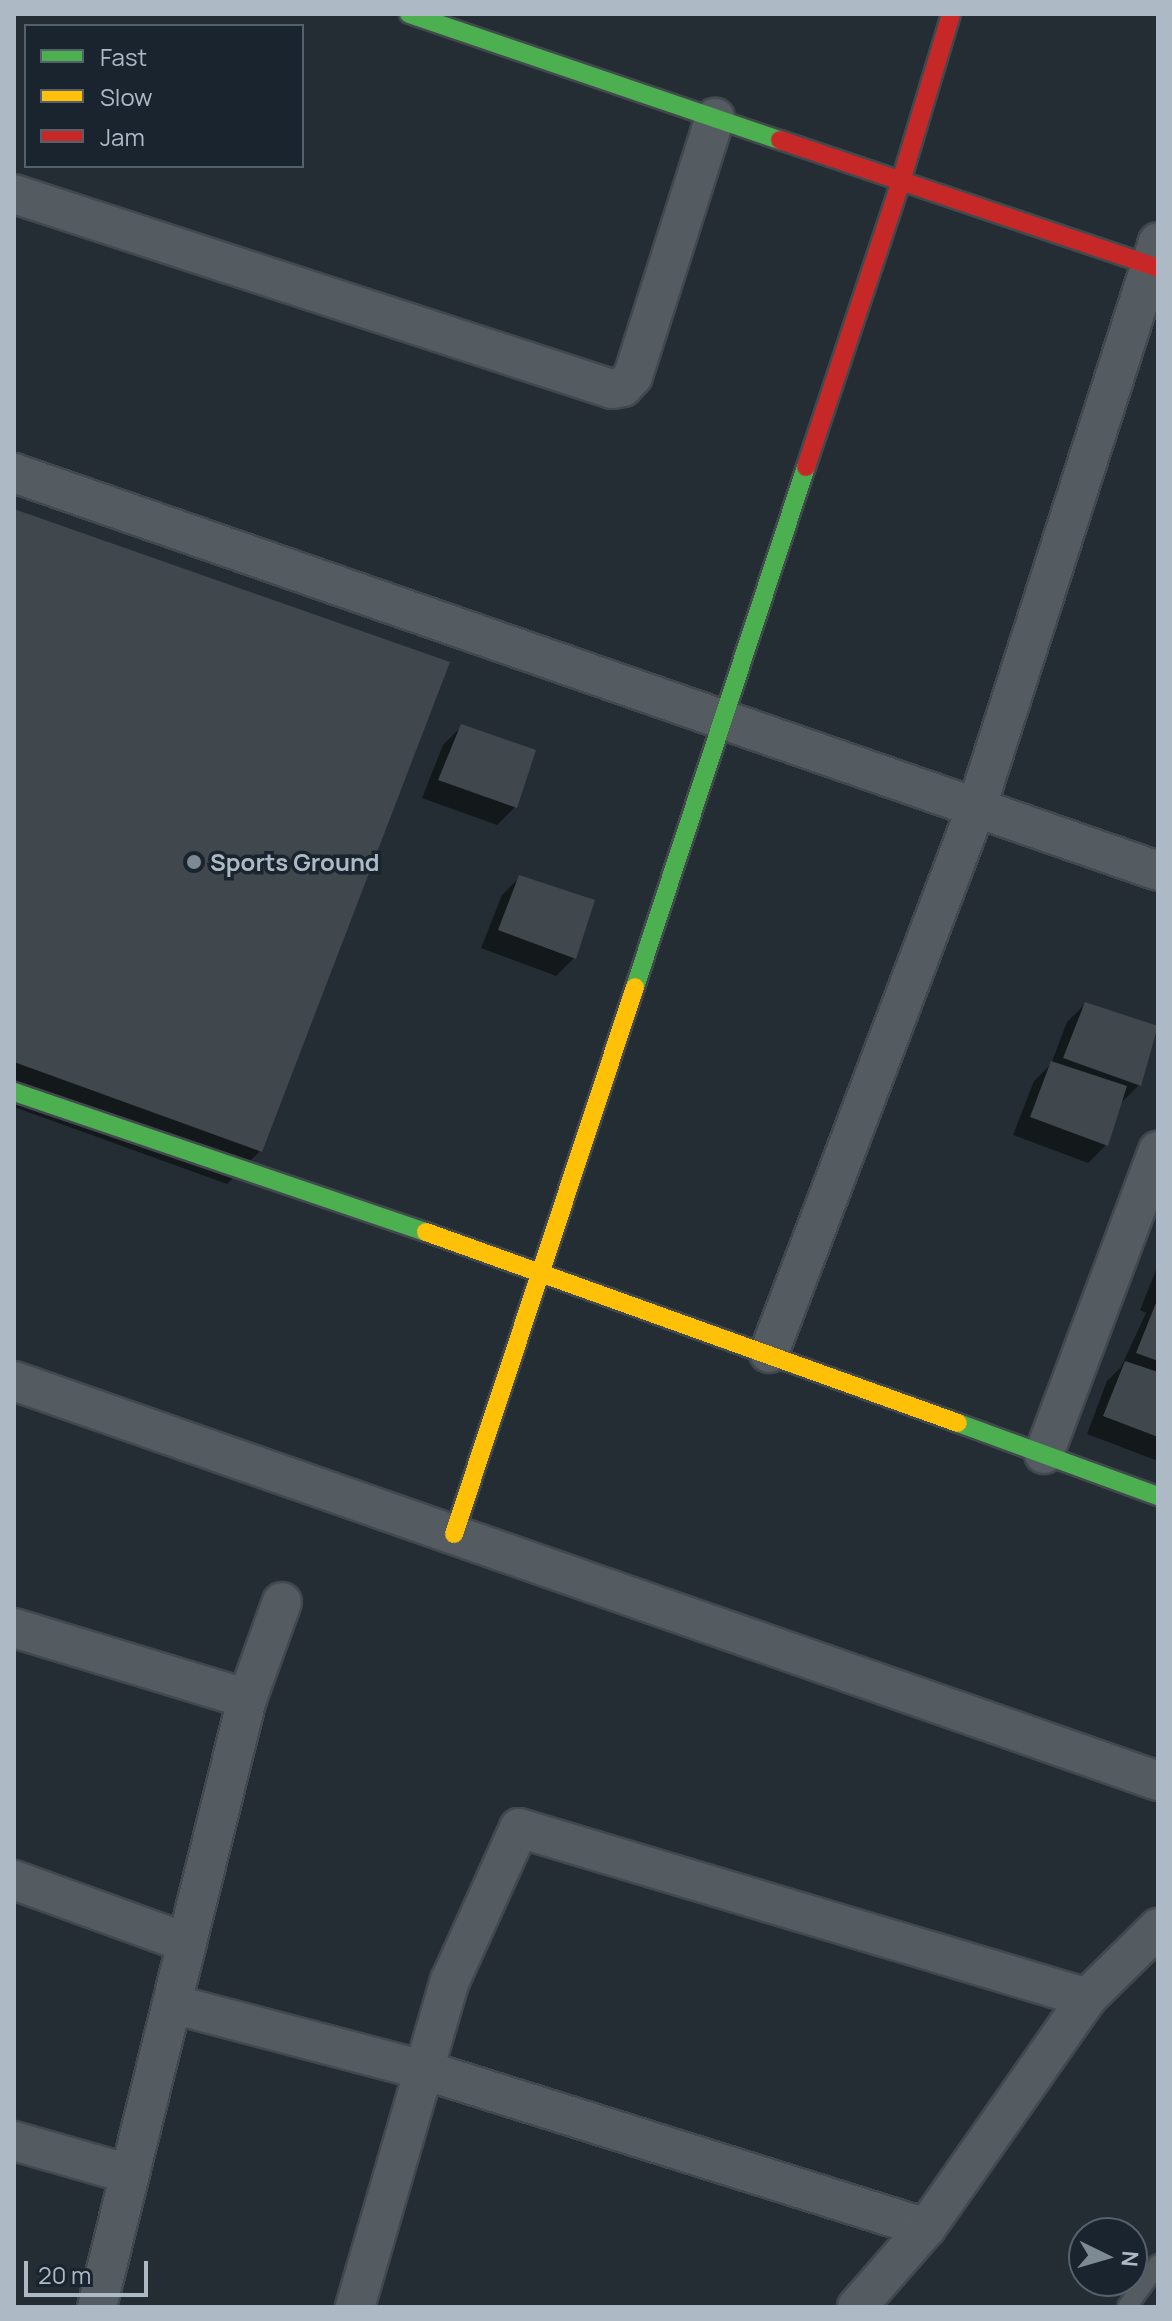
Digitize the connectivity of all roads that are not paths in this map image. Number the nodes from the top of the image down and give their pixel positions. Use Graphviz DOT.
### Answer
graph roads {
  1 [pos="409,14"];
  2 [pos="951,14"];
  3 [pos="715,118"];
  4 [pos="901,181"];
  5 [pos="14,194"];
  6 [pos="1155,258"];
  7 [pos="14,473"];
  8 [pos="723,719"];
  9 [pos="977,806"];
  10 [pos="1158,871"];
  11 [pos="14,1092"];
  12 [pos="1158,1151"];
  13 [pos="539,1270"];
  14 [pos="769,1353"];
  15 [pos="14,1381"];
  16 [pos="1044,1454"];
  17 [pos="1158,1496"];
  18 [pos="454,1534"];
  19 [pos="282,1602"];
  20 [pos="14,1628"];
  21 [pos="247,1699"];
  22 [pos="1158,1781"];
  23 [pos="14,1880"];
  24 [pos="1158,1928"];
  25 [pos="187,1943"];
  26 [pos="1087,1998"];
  27 [pos="172,2004"];
  28 [pos="424,2070"];
  29 [pos="14,2141"];
  30 [pos="129,2174"];
  31 [pos="926,2228"];
  32 [pos="1158,2264"];
  33 [pos="97,2307"];
  34 [pos="355,2307"];
  35 [pos="857,2307"];
  36 [pos="1127,2307"];
  1 -- 3 [label="street"];
  2 -- 4 [label="street"];
  3 -- 4 [label="street"];
  3 -- 5 [label="street"];
  4 -- 6 [label="street"];
  4 -- 8 [label="street"];
  6 -- 9 [label="street"];
  7 -- 8 [label="street"];
  8 -- 9 [label="street"];
  8 -- 13 [label="street"];
  9 -- 10 [label="street"];
  9 -- 14 [label="street"];
  11 -- 13 [label="street"];
  12 -- 16 [label="street"];
  13 -- 14 [label="street"];
  13 -- 18 [label="street"];
  14 -- 16 [label="street"];
  15 -- 18 [label="street"];
  16 -- 17 [label="street"];
  18 -- 22 [label="street"];
  19 -- 21 [label="street"];
  20 -- 21 [label="street"];
  21 -- 25 [label="street"];
  23 -- 25 [label="street"];
  24 -- 26 [label="street"];
  25 -- 27 [label="street"];
  26 -- 28 [label="street"];
  26 -- 31 [label="street"];
  27 -- 28 [label="street"];
  27 -- 30 [label="street"];
  28 -- 31 [label="street"];
  28 -- 34 [label="street"];
  29 -- 30 [label="street"];
  30 -- 33 [label="street"];
  31 -- 35 [label="street"];
  32 -- 36 [label="lane"];
}
